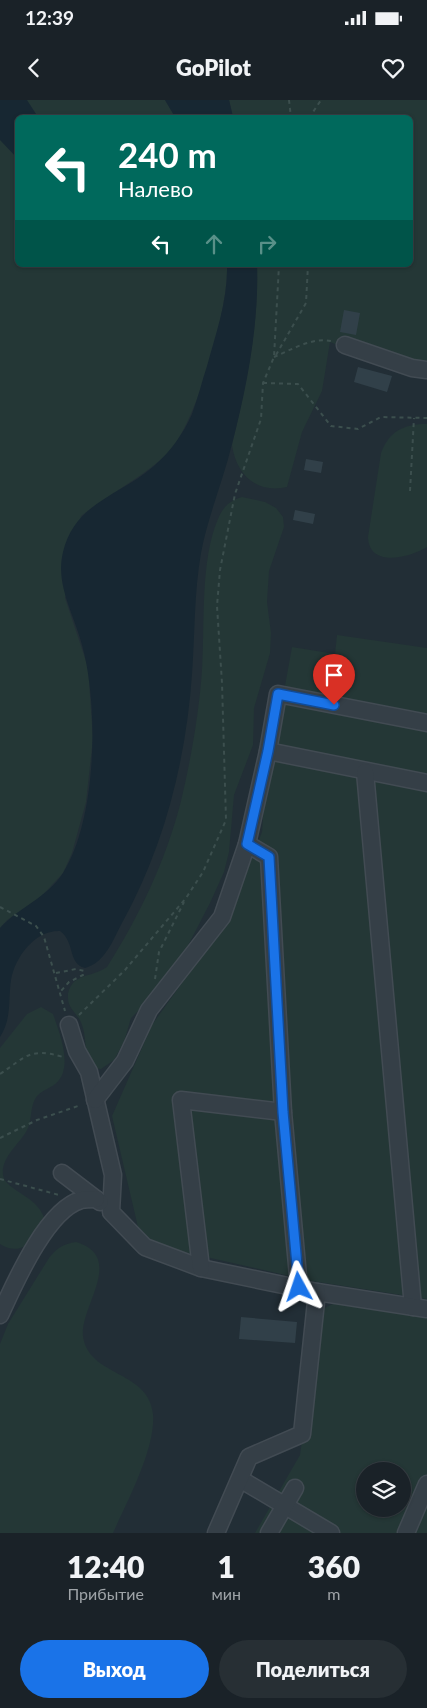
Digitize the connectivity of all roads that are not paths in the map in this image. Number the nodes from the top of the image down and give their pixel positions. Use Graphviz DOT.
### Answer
graph roads {
  1 [pos="344,345"];
  2 [pos="427,370"];
  3 [pos="427,723"];
  4 [pos="268,751"];
  5 [pos="365,772"];
  6 [pos="427,782"];
  7 [pos="247,844"];
  8 [pos="69,1025"];
  9 [pos="95,1100"];
  10 [pos="283,1112"];
  11 [pos="62,1173"];
  12 [pos="89,1200"];
  13 [pos="111,1212"];
  14 [pos="201,1268"];
  15 [pos="299,1287"];
  16 [pos="317,1292"];
  17 [pos="420,1308"];
  18 [pos="0,1315"];
  19 [pos="240,1479"];
  20 [pos="427,1484"];
  21 [pos="294,1488"];
  22 [pos="284,1506"];
  23 [pos="216,1533"];
  24 [pos="269,1533"];
  25 [pos="331,1533"];
  26 [pos="406,1533"];
  1 -- 2 [label="street"];
  3 -- 4 [label="street"];
  4 -- 5 [label="street"];
  4 -- 7 [label="street"];
  5 -- 6 [label="street"];
  5 -- 17 [label="street"];
  7 -- 9 [label="street"];
  7 -- 10 [label="street"];
  8 -- 9 [label="street"];
  9 -- 13 [label="street"];
  10 -- 14 [label="street"];
  10 -- 15 [label="street"];
  11 -- 12 [label="street"];
  12 -- 13 [label="street"];
  12 -- 18 [label="street"];
  13 -- 14 [label="street"];
  14 -- 15 [label="street"];
  15 -- 16 [label="street"];
  16 -- 17 [label="street"];
  16 -- 19 [label="street"];
  19 -- 22 [label="street"];
  19 -- 23 [label="street"];
  20 -- 26 [label="street"];
  21 -- 22 [label="street"];
  22 -- 24 [label="street"];
  22 -- 25 [label="street"];
}
